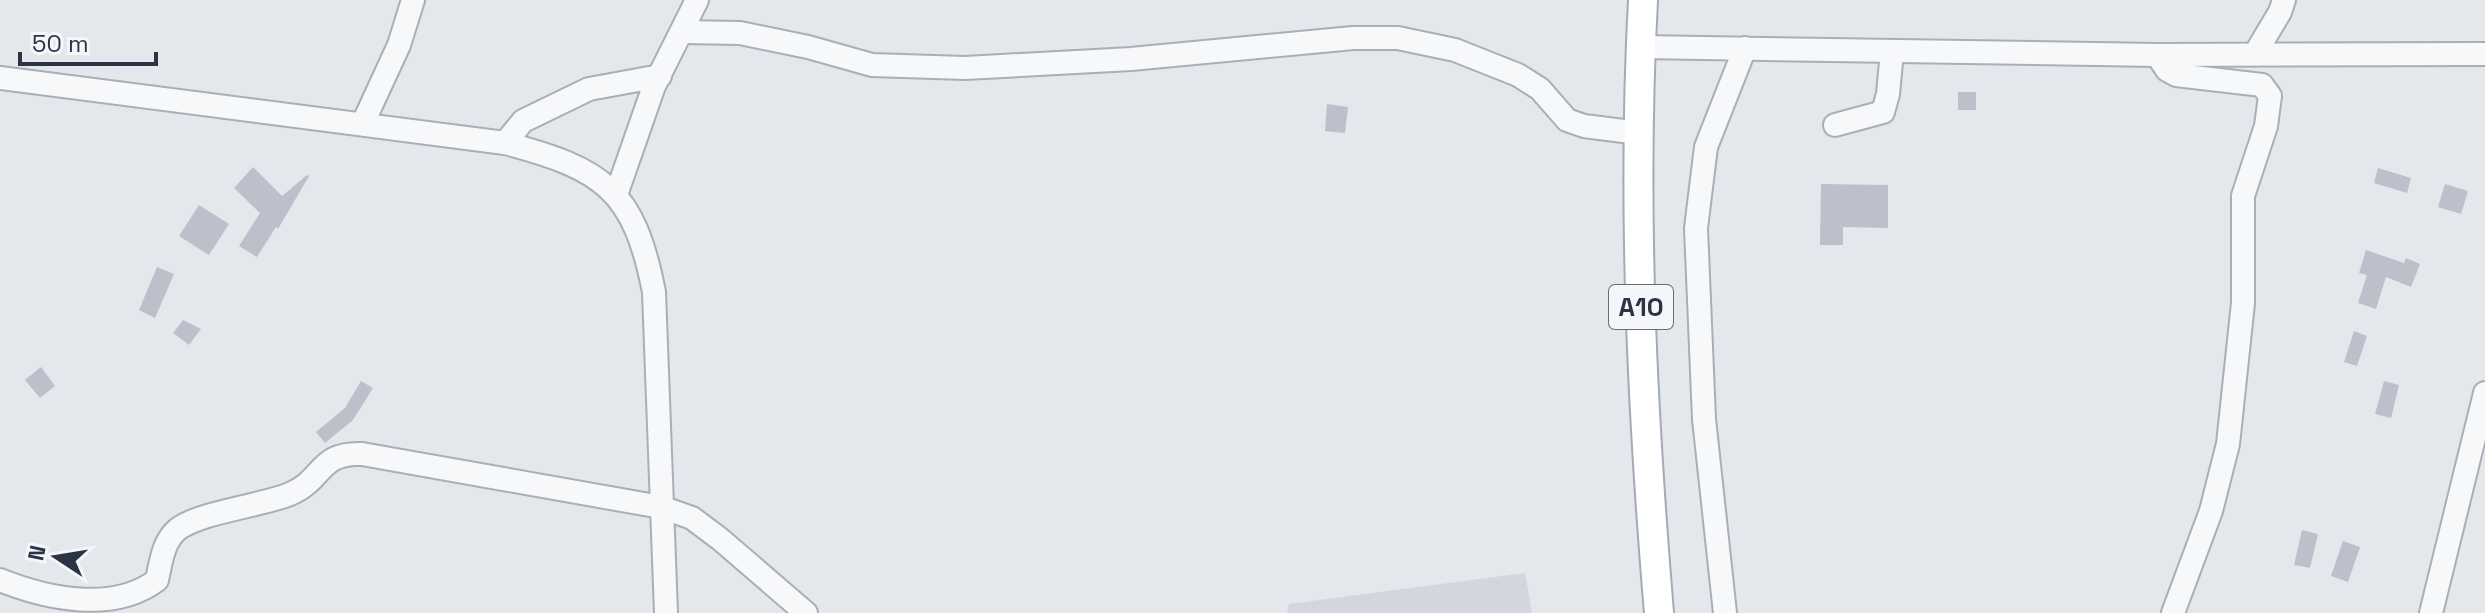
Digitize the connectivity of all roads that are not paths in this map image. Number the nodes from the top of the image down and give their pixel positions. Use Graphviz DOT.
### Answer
graph roads {
  1 [pos="413,0"];
  2 [pos="697,0"];
  3 [pos="1643,0"];
  4 [pos="2284,0"];
  5 [pos="682,32"];
  6 [pos="1640,47"];
  7 [pos="1745,48"];
  8 [pos="1892,51"];
  9 [pos="2255,54"];
  10 [pos="2485,54"];
  11 [pos="2157,55"];
  12 [pos="660,76"];
  13 [pos="0,78"];
  14 [pos="363,123"];
  15 [pos="1835,125"];
  16 [pos="1639,133"];
  17 [pos="505,143"];
  18 [pos="616,195"];
  19 [pos="2485,393"];
  20 [pos="661,507"];
  21 [pos="0,580"];
  22 [pos="666,613"];
  23 [pos="806,613"];
  24 [pos="1659,613"];
  25 [pos="1725,613"];
  26 [pos="2173,613"];
  27 [pos="2431,613"];
  1 -- 14 [label="street"];
  2 -- 5 [label="street"];
  3 -- 6 [label="main road, A10"];
  4 -- 9 [label="street"];
  5 -- 12 [label="street"];
  5 -- 16 [label="street"];
  6 -- 7 [label="street"];
  6 -- 16 [label="main road, A10"];
  7 -- 8 [label="street"];
  7 -- 25 [label="street"];
  8 -- 11 [label="street"];
  8 -- 15 [label="street"];
  9 -- 10 [label="street"];
  9 -- 11 [label="street"];
  11 -- 26 [label="street"];
  12 -- 17 [label="street"];
  12 -- 18 [label="street"];
  13 -- 14 [label="street"];
  14 -- 17 [label="street"];
  16 -- 24 [label="main road, A10"];
  17 -- 18 [label="street"];
  18 -- 20 [label="street"];
  19 -- 27 [label="street"];
  20 -- 21 [label="street"];
  20 -- 22 [label="street"];
  20 -- 23 [label="street"];
}
